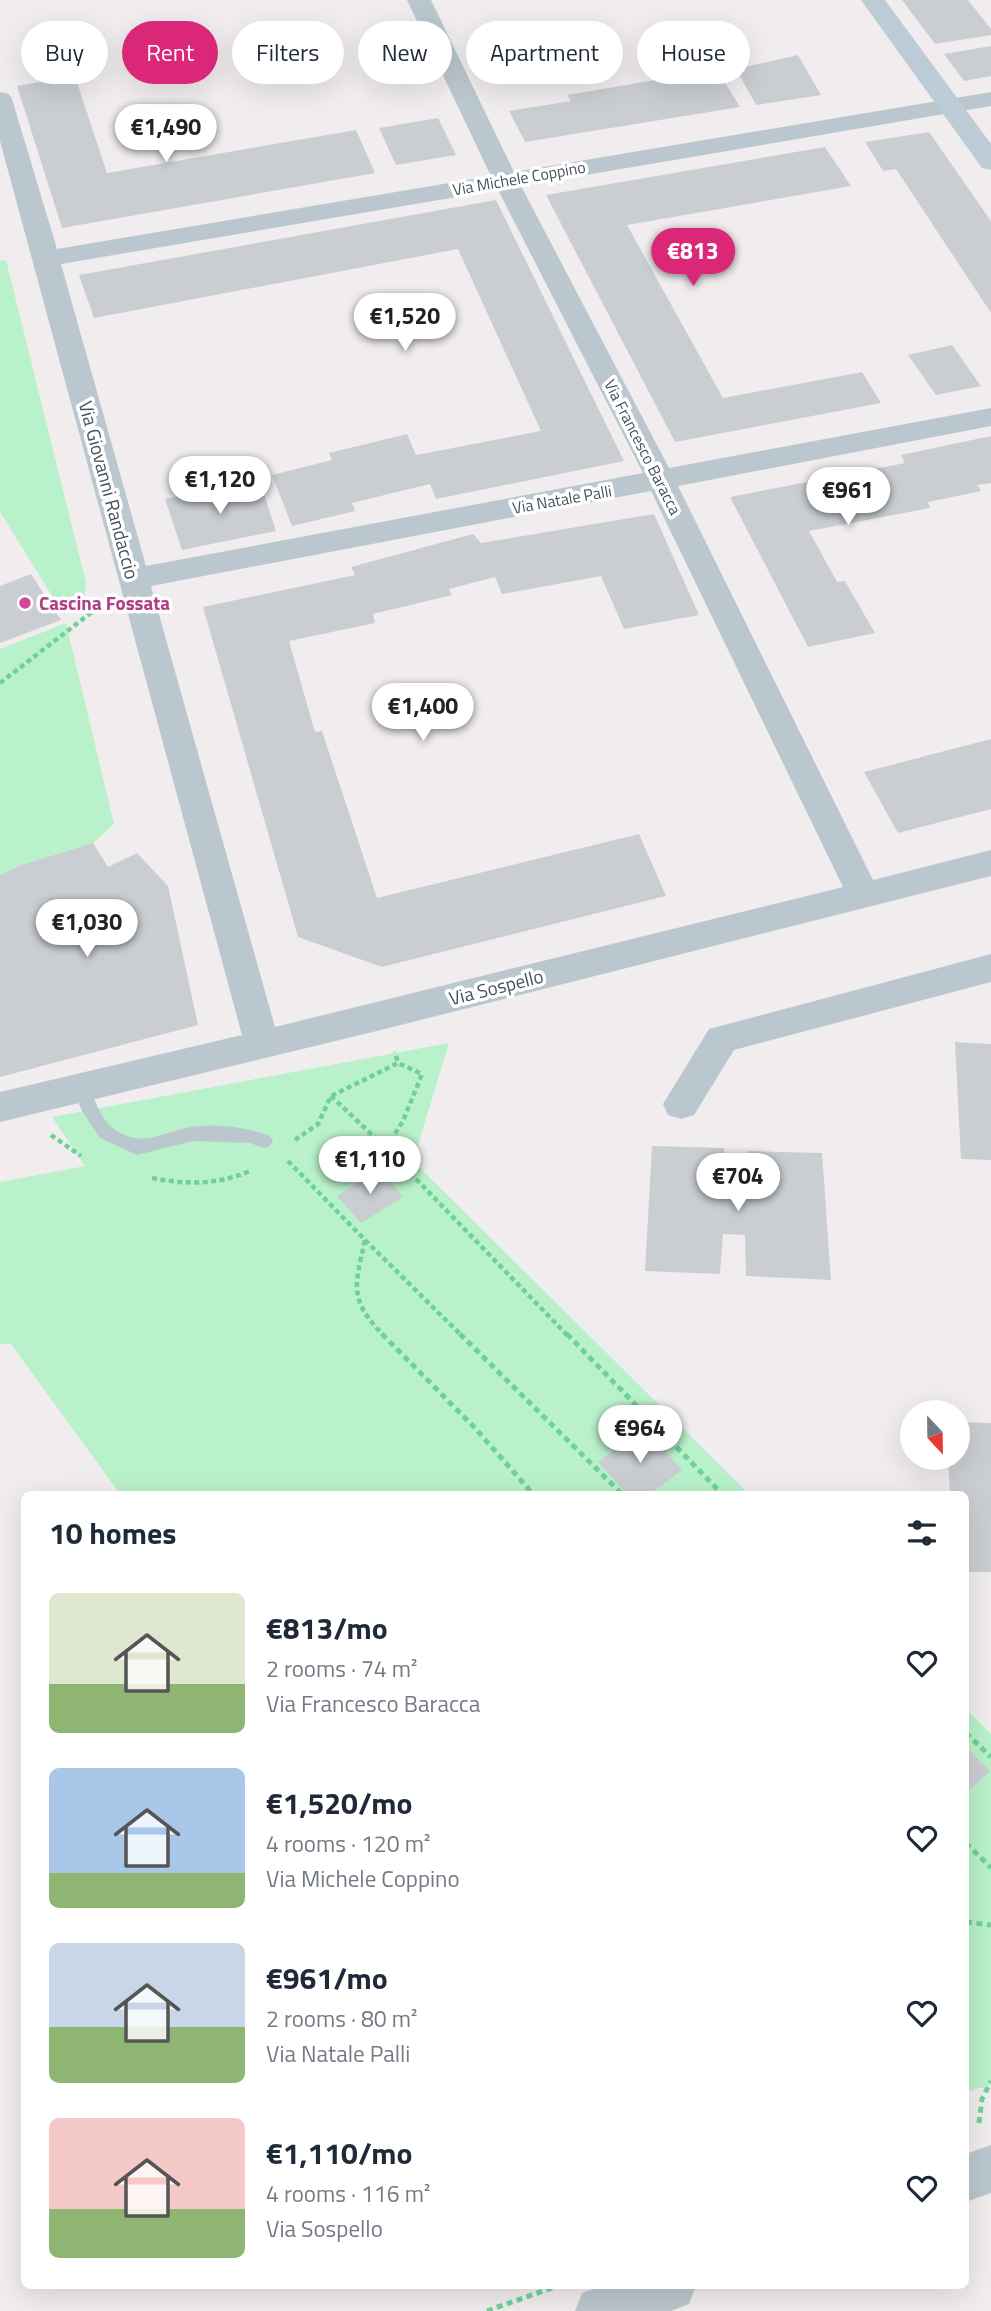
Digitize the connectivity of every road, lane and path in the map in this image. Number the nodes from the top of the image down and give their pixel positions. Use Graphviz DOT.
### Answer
graph roads {
  1 [pos="419,0"];
  2 [pos="873,0"];
  3 [pos="0,99"];
  4 [pos="991,99"];
  5 [pos="951,106"];
  6 [pos="991,162"];
  7 [pos="505,180"];
  8 [pos="47,258"];
  9 [pos="991,417"];
  10 [pos="662,481"];
  11 [pos="134,583"];
  12 [pos="0,683"];
  13 [pos="991,863"];
  14 [pos="864,895"];
  15 [pos="991,968"];
  16 [pos="385,1015"];
  17 [pos="262,1044"];
  18 [pos="398,1063"];
  19 [pos="81,1088"];
  20 [pos="331,1096"];
  21 [pos="681,1104"];
  22 [pos="0,1107"];
  23 [pos="264,1141"];
  24 [pos="288,1144"];
  25 [pos="386,1148"];
  26 [pos="286,1159"];
  27 [pos="365,1240"];
  28 [pos="530,1491"];
  29 [pos="619,1491"];
  30 [pos="720,1491"];
  31 [pos="969,1736"];
  32 [pos="991,1758"];
  33 [pos="969,1846"];
  34 [pos="991,1868"];
  35 [pos="969,1922"];
  36 [pos="991,1924"];
  37 [pos="991,2169"];
  38 [pos="969,2177"];
  39 [pos="549,2289"];
  40 [pos="662,2289"];
  41 [pos="486,2311"];
  42 [pos="600,2311"];
  1 -- 7 [label="street, Via Francesco Baracca"];
  2 -- 5 [label="street"];
  3 -- 8 [label="street, Via Giovanni Randaccio"];
  4 -- 5 [label="street, Via Michele Coppino"];
  5 -- 6 [label="street"];
  5 -- 7 [label="street, Via Michele Coppino"];
  7 -- 8 [label="street, Via Michele Coppino"];
  7 -- 10 [label="street, Via Francesco Baracca"];
  8 -- 11 [label="street, Via Giovanni Randaccio"];
  9 -- 10 [label="street, Via Natale Palli"];
  10 -- 11 [label="street, Via Natale Palli"];
  10 -- 14 [label="street, Via Francesco Baracca"];
  11 -- 12 [label="path"];
  11 -- 17 [label="street, Via Giovanni Randaccio"];
  13 -- 14 [label="street, Via Sospello"];
  14 -- 16 [label="street, Via Sospello"];
  15 -- 21 [label="street"];
  16 -- 17 [label="street, Via Sospello"];
  16 -- 18 [label="path"];
  17 -- 19 [label="street, Via Sospello"];
  18 -- 20 [label="path"];
  18 -- 25 [label="path"];
  19 -- 22 [label="street, Via Sospello"];
  19 -- 23 [label="lane"];
  20 -- 24 [label="path"];
  20 -- 25 [label="path"];
  25 -- 30 [label="path"];
  26 -- 27 [label="path"];
  27 -- 28 [label="path"];
  27 -- 29 [label="path"];
  31 -- 32 [label="path"];
  33 -- 34 [label="path"];
  35 -- 36 [label="path"];
  37 -- 38 [label="street"];
  39 -- 41 [label="path"];
  40 -- 42 [label="street"];
}
